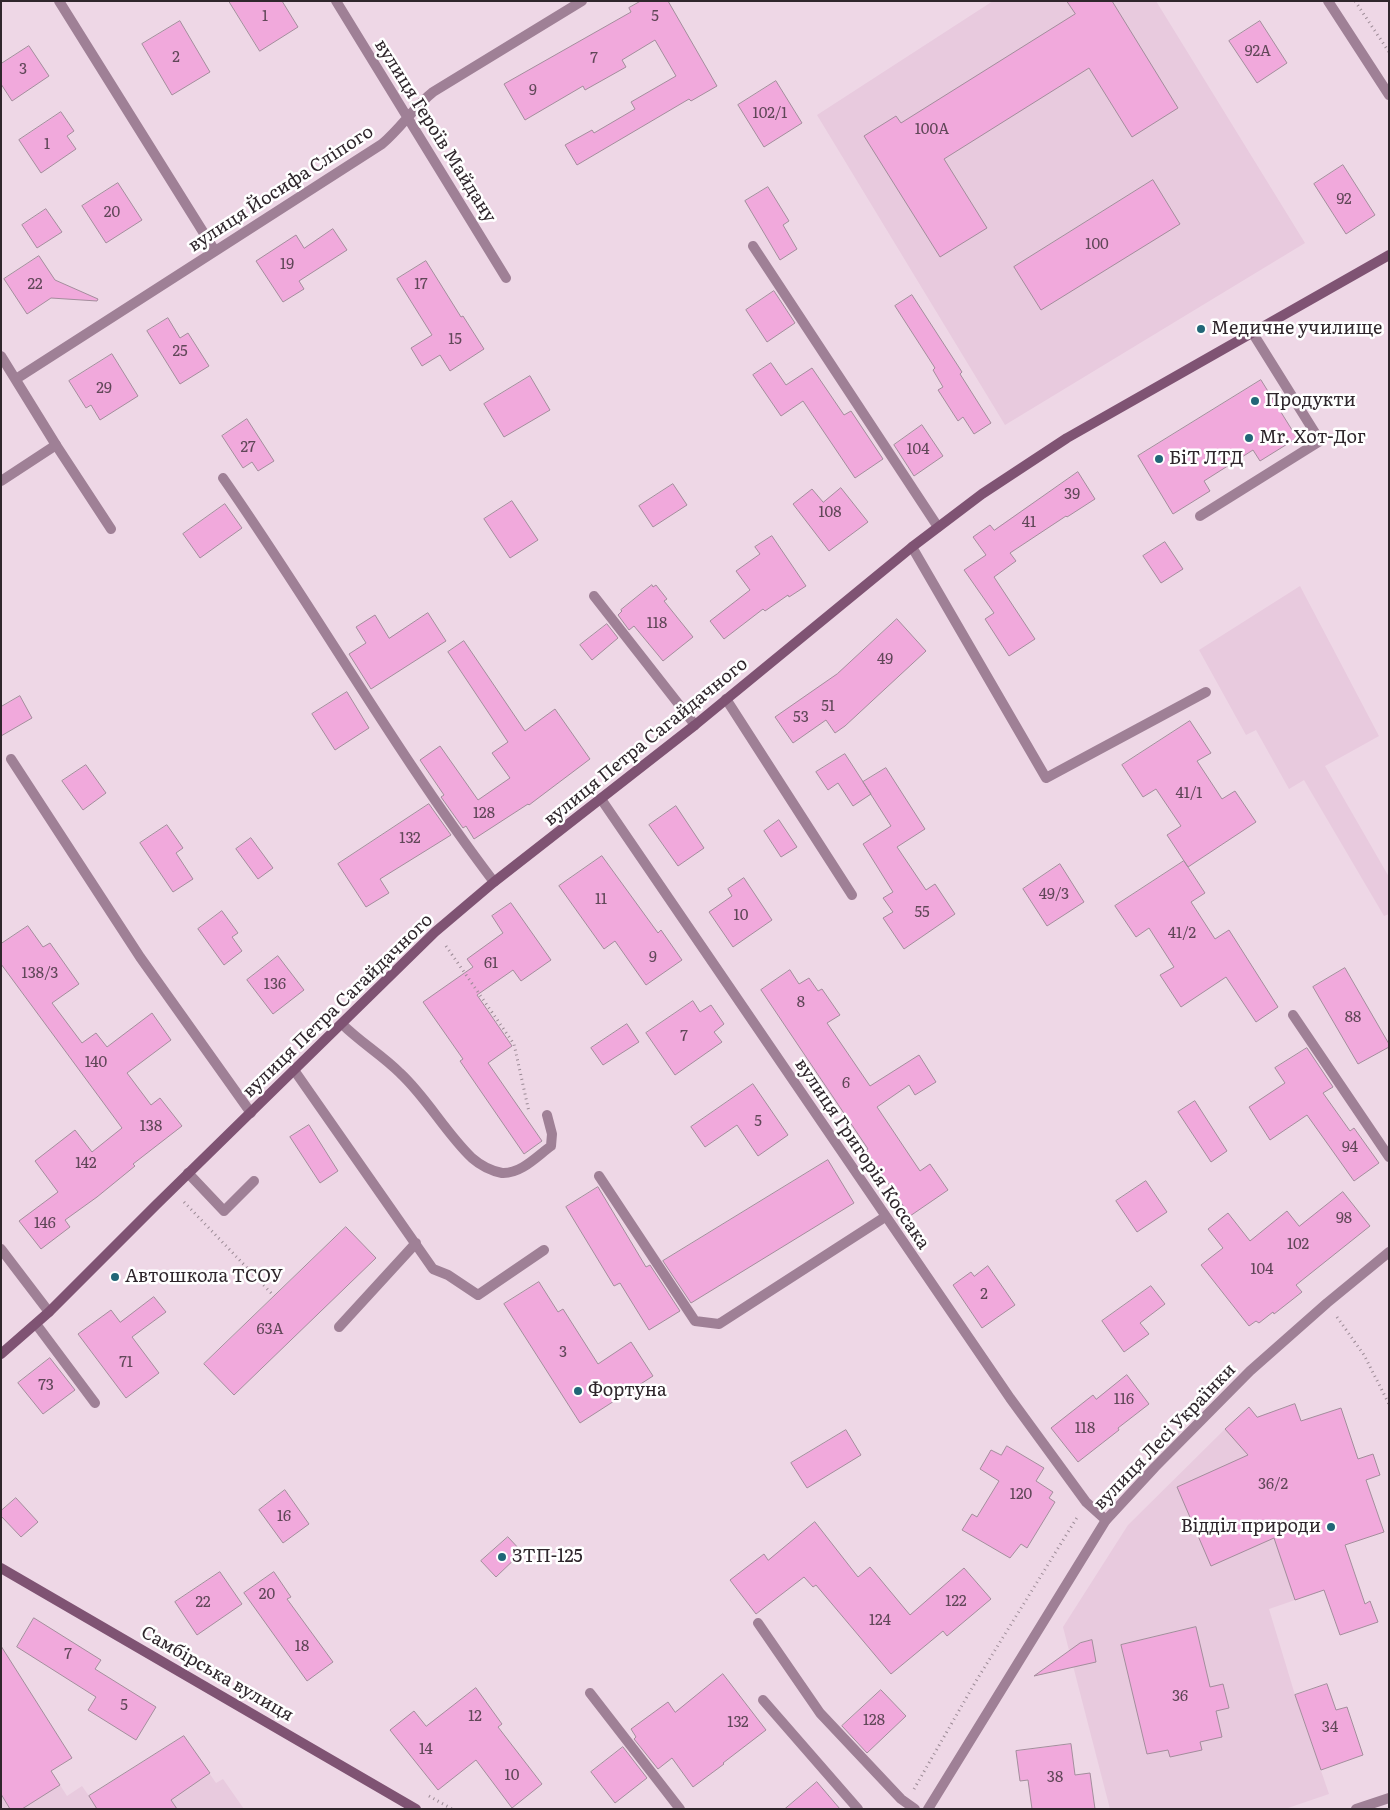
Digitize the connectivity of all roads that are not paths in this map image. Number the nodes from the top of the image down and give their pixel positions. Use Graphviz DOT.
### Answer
graph roads {
  1 [pos="59,1"];
  2 [pos="336,1"];
  3 [pos="582,1"];
  4 [pos="1328,1"];
  5 [pos="1389,95"];
  6 [pos="408,118"];
  7 [pos="753,246"];
  8 [pos="215,251"];
  9 [pos="1389,255"];
  10 [pos="506,278"];
  11 [pos="1252,332"];
  12 [pos="1,356"];
  13 [pos="16,379"];
  14 [pos="56,445"];
  15 [pos="223,478"];
  16 [pos="1,481"];
  17 [pos="1200,516"];
  18 [pos="938,527"];
  19 [pos="112,529"];
  20 [pos="912,547"];
  21 [pos="594,596"];
  22 [pos="1206,692"];
  23 [pos="726,700"];
  24 [pos="695,725"];
  25 [pos="11,759"];
  26 [pos="601,799"];
  27 [pos="494,882"];
  28 [pos="852,895"];
  29 [pos="1293,1015"];
  30 [pos="342,1024"];
  31 [pos="294,1070"];
  32 [pos="252,1113"];
  33 [pos="547,1115"];
  34 [pos="1389,1157"];
  35 [pos="188,1173"];
  36 [pos="598,1176"];
  37 [pos="254,1182"];
  38 [pos="885,1217"];
  39 [pos="416,1243"];
  40 [pos="1,1249"];
  41 [pos="544,1250"];
  42 [pos="1389,1252"];
  43 [pos="49,1312"];
  44 [pos="36,1324"];
  45 [pos="339,1327"];
  46 [pos="1,1354"];
  47 [pos="95,1403"];
  48 [pos="1106,1520"];
  49 [pos="1,1568"];
  50 [pos="758,1623"];
  51 [pos="590,1693"];
  52 [pos="763,1700"];
  53 [pos="1389,1798"];
  54 [pos="416,1809"];
  55 [pos="680,1809"];
  56 [pos="858,1809"];
  57 [pos="915,1809"];
  58 [pos="928,1809"];
  59 [pos="1356,1809"];
  1 -- 8 [label="street"];
  2 -- 6 [label="street, вулиця Героїв Майдану"];
  3 -- 6 [label="street, вулиця Йосифа Сліпого"];
  4 -- 5 [label="street"];
  6 -- 8 [label="street, вулиця Йосифа Сліпого"];
  6 -- 10 [label="street, вулиця Героїв Майдану"];
  7 -- 18 [label="street"];
  8 -- 13 [label="street, вулиця Йосифа Сліпого"];
  9 -- 11 [label="main road, вулиця Петра Сагайдачного"];
  11 -- 17 [label="street"];
  11 -- 18 [label="main road, вулиця Петра Сагайдачного"];
  12 -- 13 [label="street"];
  13 -- 14 [label="street"];
  14 -- 16 [label="street"];
  14 -- 19 [label="street"];
  15 -- 27 [label="street"];
  18 -- 20 [label="main road, вулиця Петра Сагайдачного"];
  20 -- 22 [label="street"];
  20 -- 23 [label="main road, вулиця Петра Сагайдачного"];
  21 -- 24 [label="street"];
  23 -- 24 [label="main road, вулиця Петра Сагайдачного"];
  23 -- 28 [label="street"];
  24 -- 26 [label="main road, вулиця Петра Сагайдачного"];
  25 -- 32 [label="street"];
  26 -- 27 [label="main road, вулиця Петра Сагайдачного"];
  26 -- 38 [label="street, вулиця Григорія Коссака"];
  27 -- 30 [label="main road, вулиця Петра Сагайдачного"];
  29 -- 34 [label="street"];
  30 -- 31 [label="main road, вулиця Петра Сагайдачного"];
  30 -- 33 [label="street"];
  31 -- 32 [label="main road, вулиця Петра Сагайдачного"];
  31 -- 39 [label="street"];
  32 -- 35 [label="main road, вулиця Петра Сагайдачного"];
  35 -- 37 [label="street"];
  35 -- 43 [label="main road, вулиця Петра Сагайдачного"];
  36 -- 38 [label="street"];
  38 -- 48 [label="street, вулиця Григорія Коссака"];
  39 -- 41 [label="street"];
  39 -- 45 [label="street"];
  40 -- 43 [label="street"];
  42 -- 48 [label="street, вулиця Лесі Українки"];
  43 -- 44 [label="main road, вулиця Петра Сагайдачного"];
  44 -- 46 [label="main road, вулиця Петра Сагайдачного"];
  44 -- 47 [label="street"];
  48 -- 58 [label="street, вулиця Лесі Українки"];
  49 -- 54 [label="main road, Самбірська вулиця"];
  50 -- 57 [label="street"];
  51 -- 55 [label="street"];
  52 -- 56 [label="street"];
  53 -- 59 [label="street"];
}
